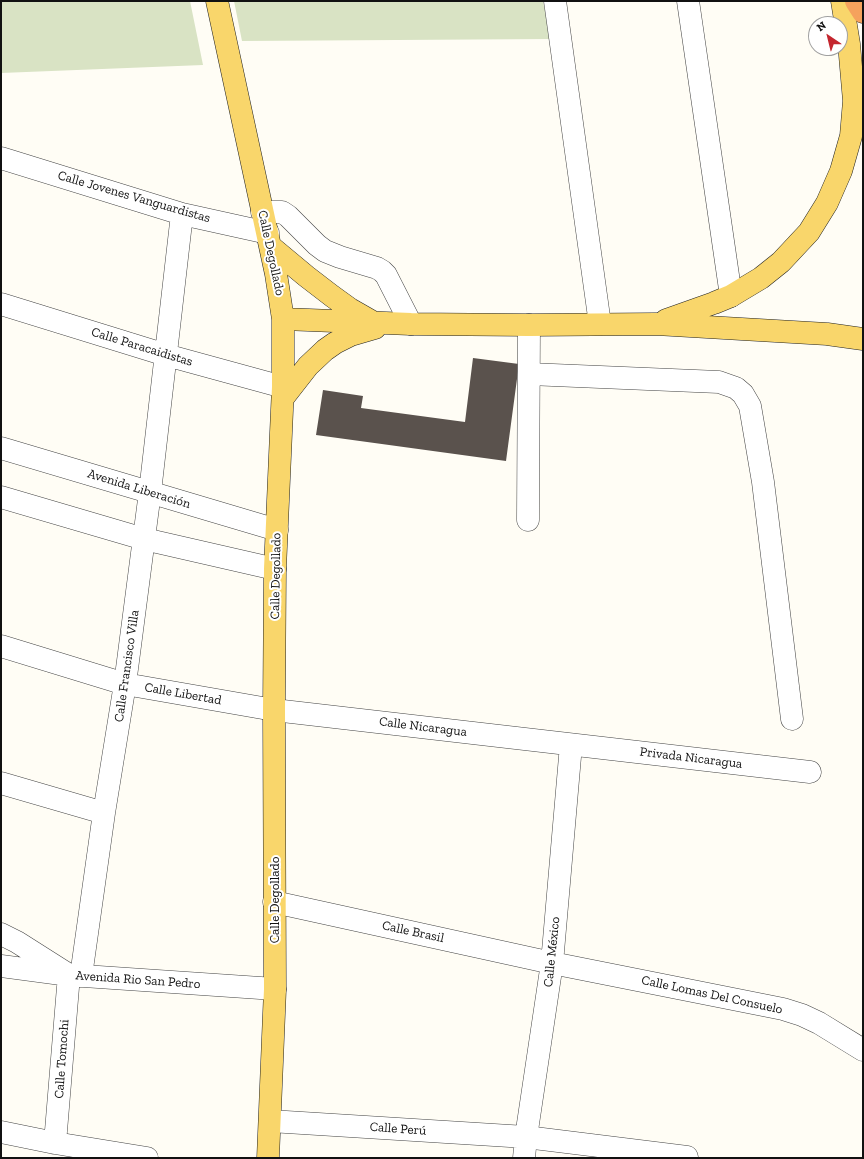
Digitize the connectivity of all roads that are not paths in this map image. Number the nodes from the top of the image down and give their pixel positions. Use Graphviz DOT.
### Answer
graph roads {
  1 [pos="217,1"];
  2 [pos="555,1"];
  3 [pos="688,1"];
  4 [pos="842,1"];
  5 [pos="856,1"];
  6 [pos="863,12"];
  7 [pos="1,158"];
  8 [pos="262,212"];
  9 [pos="182,214"];
  10 [pos="269,240"];
  11 [pos="731,296"];
  12 [pos="1,304"];
  13 [pos="283,319"];
  14 [pos="392,323"];
  15 [pos="600,324"];
  16 [pos="656,324"];
  17 [pos="529,325"];
  18 [pos="863,339"];
  19 [pos="166,355"];
  20 [pos="529,374"];
  21 [pos="283,392"];
  22 [pos="1,448"];
  23 [pos="150,492"];
  24 [pos="1,497"];
  25 [pos="528,520"];
  26 [pos="276,530"];
  27 [pos="144,539"];
  28 [pos="275,569"];
  29 [pos="1,646"];
  30 [pos="125,684"];
  31 [pos="274,710"];
  32 [pos="792,719"];
  33 [pos="572,745"];
  34 [pos="810,772"];
  35 [pos="1,783"];
  36 [pos="104,813"];
  37 [pos="274,902"];
  38 [pos="1,934"];
  39 [pos="552,963"];
  40 [pos="1,966"];
  41 [pos="75,976"];
  42 [pos="275,989"];
  43 [pos="863,1050"];
  44 [pos="270,1121"];
  45 [pos="1,1132"];
  46 [pos="55,1143"];
  47 [pos="525,1148"];
  48 [pos="687,1157"];
  49 [pos="147,1158"];
  50 [pos="268,1158"];
  1 -- 8 [label="main road, Calle Degollado"];
  2 -- 15 [label="street"];
  3 -- 11 [label="street"];
  4 -- 11 [label="main road"];
  5 -- 6 [label="highway"];
  7 -- 9 [label="street, Calle Jovenes Vanguardistas"];
  8 -- 10 [label="main road, Calle Degollado"];
  8 -- 14 [label="street"];
  9 -- 10 [label="street, Calle Jovenes Vanguardistas"];
  9 -- 19 [label="street, Calle Francisco Villa"];
  10 -- 13 [label="main road, Calle Degollado"];
  10 -- 14 [label="main road"];
  11 -- 16 [label="main road"];
  12 -- 19 [label="street, Calle Paracaidistas"];
  13 -- 14 [label="main road"];
  13 -- 21 [label="main road, Calle Degollado"];
  14 -- 17 [label="main road"];
  14 -- 21 [label="main road"];
  15 -- 16 [label="main road"];
  15 -- 17 [label="main road"];
  16 -- 18 [label="main road"];
  17 -- 20 [label="street"];
  19 -- 21 [label="street, Calle Paracaidistas"];
  19 -- 23 [label="street, Calle Francisco Villa"];
  20 -- 25 [label="street"];
  20 -- 32 [label="street"];
  21 -- 26 [label="main road, Calle Degollado"];
  22 -- 23 [label="street, Avenida Liberación"];
  23 -- 26 [label="street, Avenida Liberación"];
  23 -- 27 [label="street, Calle Francisco Villa"];
  24 -- 27 [label="street"];
  26 -- 28 [label="main road, Calle Degollado"];
  27 -- 28 [label="street"];
  27 -- 30 [label="street, Calle Francisco Villa"];
  28 -- 31 [label="main road, Calle Degollado"];
  29 -- 30 [label="street, Calle Libertad"];
  30 -- 31 [label="street, Calle Libertad"];
  30 -- 36 [label="street, Calle Francisco Villa"];
  31 -- 33 [label="street, Calle Nicaragua"];
  31 -- 37 [label="main road, Calle Degollado"];
  33 -- 34 [label="street, Privada Nicaragua"];
  33 -- 39 [label="street, Calle México"];
  35 -- 36 [label="street"];
  36 -- 41 [label="street, Calle Francisco Villa"];
  37 -- 39 [label="street, Calle Brasil"];
  37 -- 42 [label="main road, Calle Degollado"];
  38 -- 41 [label="street"];
  39 -- 43 [label="street, Calle Lomas Del Consuelo"];
  39 -- 47 [label="street, Calle México"];
  40 -- 41 [label="street, Avenida Rio San Pedro"];
  41 -- 42 [label="street, Avenida Rio San Pedro"];
  41 -- 46 [label="street, Calle Tomochi"];
  42 -- 44 [label="main road, Calle Degollado"];
  44 -- 47 [label="street, Calle Perú"];
  44 -- 50 [label="main road, Calle Degollado"];
  45 -- 46 [label="street"];
  46 -- 49 [label="street"];
  47 -- 48 [label="street, Calle Perú"];
}
